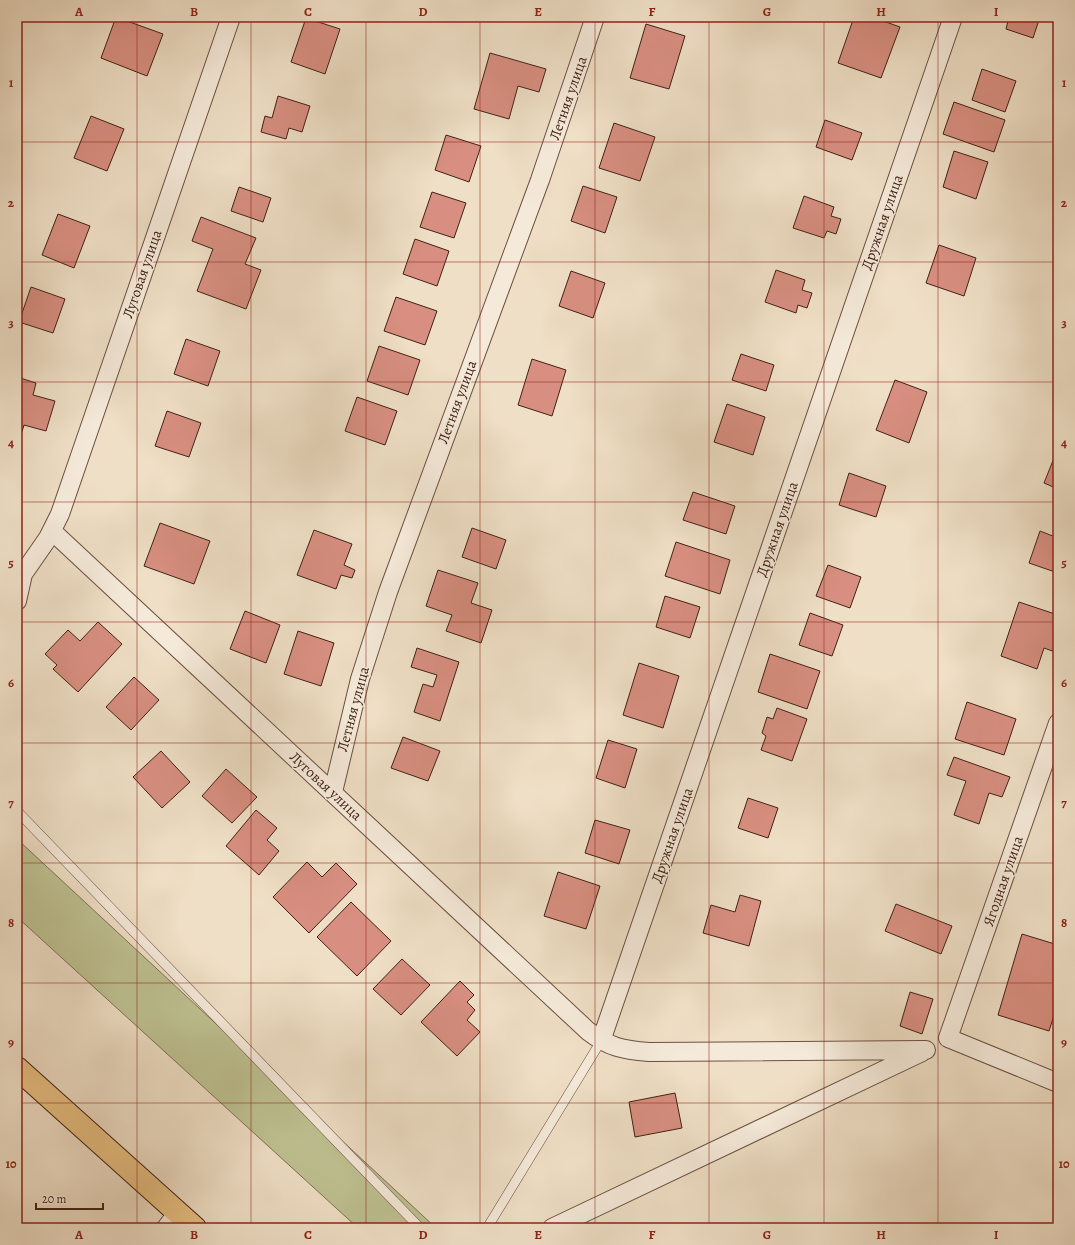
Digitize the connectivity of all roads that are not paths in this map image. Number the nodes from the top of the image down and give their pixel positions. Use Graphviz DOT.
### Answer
graph roads {
  1 [pos="231,17"];
  2 [pos="595,17"];
  3 [pos="953,17"];
  4 [pos="52,531"];
  5 [pos="17,601"];
  6 [pos="1058,723"];
  7 [pos="333,792"];
  8 [pos="17,811"];
  9 [pos="601,1041"];
  10 [pos="17,1068"];
  11 [pos="1058,1083"];
  12 [pos="172,1220"];
  13 [pos="195,1228"];
  14 [pos="420,1228"];
  15 [pos="488,1228"];
  16 [pos="552,1228"];
  1 -- 4 [label="street, Луговая улица"];
  2 -- 7 [label="street, Летняя улица"];
  3 -- 9 [label="street, Дружная улица"];
  4 -- 5 [label="street, Луговая улица"];
  4 -- 7 [label="street, Луговая улица"];
  6 -- 11 [label="street, Ягодная улица"];
  7 -- 9 [label="street, Луговая улица"];
  8 -- 14 [label="lane"];
  9 -- 15 [label="lane"];
  9 -- 16 [label="street, Луговая улица"];
  10 -- 12 [label="main road"];
  12 -- 13 [label="main road"];
}
